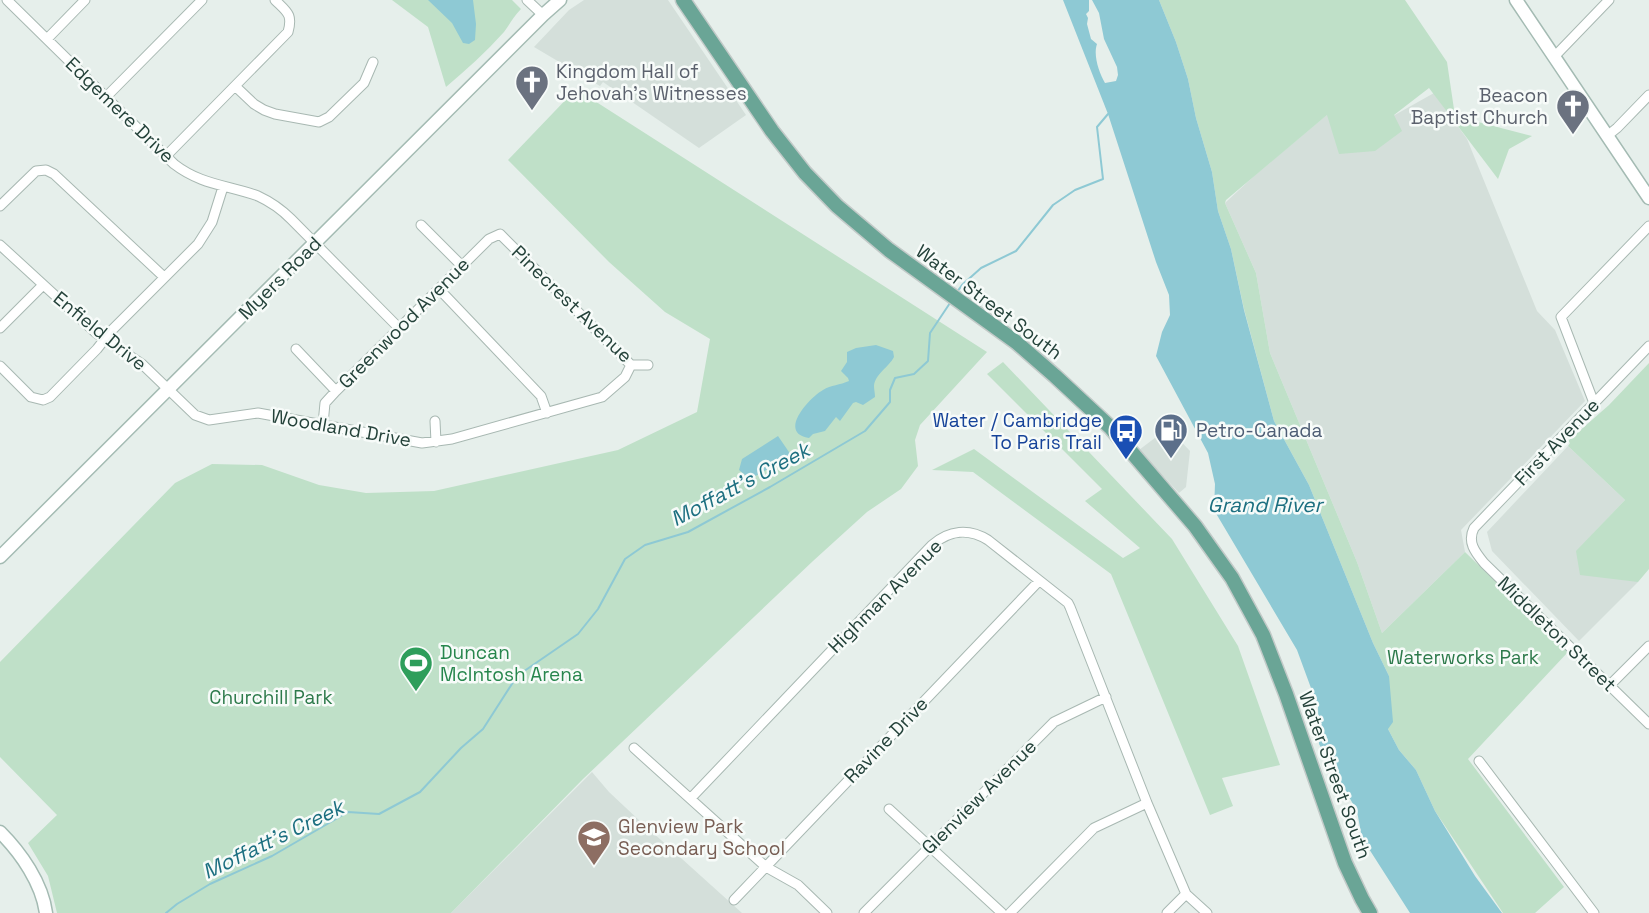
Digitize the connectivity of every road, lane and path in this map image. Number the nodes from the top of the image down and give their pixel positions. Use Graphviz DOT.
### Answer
graph roads {
  1 [pos="8,0"];
  2 [pos="85,0"];
  3 [pos="202,0"];
  4 [pos="275,0"];
  5 [pos="527,0"];
  6 [pos="561,0"];
  7 [pos="684,0"];
  8 [pos="1516,0"];
  9 [pos="1609,0"];
  10 [pos="543,15"];
  11 [pos="47,39"];
  12 [pos="1554,57"];
  13 [pos="373,62"];
  14 [pos="235,86"];
  15 [pos="1649,95"];
  16 [pos="106,97"];
  17 [pos="1607,136"];
  18 [pos="166,156"];
  19 [pos="223,187"];
  20 [pos="1649,198"];
  21 [pos="0,206"];
  22 [pos="421,225"];
  23 [pos="1649,226"];
  24 [pos="500,234"];
  25 [pos="315,243"];
  26 [pos="0,245"];
  27 [pos="461,265"];
  28 [pos="164,277"];
  29 [pos="43,285"];
  30 [pos="439,289"];
  31 [pos="0,328"];
  32 [pos="399,328"];
  33 [pos="105,340"];
  34 [pos="1649,346"];
  35 [pos="296,349"];
  36 [pos="631,365"];
  37 [pos="648,365"];
  38 [pos="0,366"];
  39 [pos="169,389"];
  40 [pos="336,391"];
  41 [pos="1594,403"];
  42 [pos="547,413"];
  43 [pos="435,421"];
  44 [pos="323,424"];
  45 [pos="436,442"];
  46 [pos="1471,541"];
  47 [pos="0,557"];
  48 [pos="1039,581"];
  49 [pos="1649,646"];
  50 [pos="1610,685"];
  51 [pos="1105,697"];
  52 [pos="1649,724"];
  53 [pos="635,748"];
  54 [pos="1479,761"];
  55 [pos="691,798"];
  56 [pos="1147,803"];
  57 [pos="888,809"];
  58 [pos="0,832"];
  59 [pos="930,847"];
  60 [pos="766,867"];
  61 [pos="1186,894"];
  62 [pos="734,900"];
  63 [pos="46,913"];
  64 [pos="827,913"];
  65 [pos="864,913"];
  66 [pos="1002,913"];
  67 [pos="1010,913"];
  68 [pos="1167,913"];
  69 [pos="1207,913"];
  70 [pos="1370,913"];
  71 [pos="1594,913"];
  1 -- 11 [label="street, Edgemere Drive"];
  2 -- 11 [label="street"];
  3 -- 16 [label="street"];
  4 -- 14 [label="street"];
  5 -- 10 [label="street"];
  6 -- 10 [label="main road, Myers Road"];
  7 -- 70 [label="main road, Water Street South"];
  8 -- 12 [label="main road"];
  9 -- 12 [label="street"];
  10 -- 25 [label="main road, Myers Road"];
  11 -- 16 [label="street, Edgemere Drive"];
  12 -- 17 [label="main road"];
  13 -- 14 [label="street"];
  14 -- 18 [label="street"];
  15 -- 17 [label="street"];
  16 -- 18 [label="street, Edgemere Drive"];
  17 -- 20 [label="main road"];
  18 -- 19 [label="street, Edgemere Drive"];
  19 -- 25 [label="street, Edgemere Drive"];
  19 -- 28 [label="street"];
  21 -- 28 [label="street"];
  22 -- 27 [label="street"];
  23 -- 41 [label="street"];
  24 -- 27 [label="street, Greenwood Avenue"];
  24 -- 36 [label="street, Pinecrest Avenue"];
  25 -- 32 [label="street, Edgemere Drive"];
  25 -- 39 [label="main road, Myers Road"];
  26 -- 29 [label="street, Enfield Drive"];
  27 -- 30 [label="street, Greenwood Avenue"];
  28 -- 33 [label="street"];
  29 -- 31 [label="street"];
  29 -- 33 [label="street, Enfield Drive"];
  30 -- 32 [label="street, Greenwood Avenue"];
  30 -- 42 [label="street"];
  32 -- 40 [label="street, Greenwood Avenue"];
  33 -- 38 [label="street"];
  33 -- 39 [label="street, Enfield Drive"];
  34 -- 41 [label="street, First Avenue"];
  35 -- 40 [label="street"];
  36 -- 37 [label="street, Pinecrest Avenue"];
  36 -- 42 [label="street, Woodland Drive"];
  39 -- 44 [label="street, Woodland Drive"];
  39 -- 47 [label="main road, Myers Road"];
  40 -- 44 [label="street, Greenwood Avenue"];
  41 -- 46 [label="street, First Avenue"];
  42 -- 45 [label="street, Woodland Drive"];
  43 -- 45 [label="street"];
  44 -- 45 [label="street, Woodland Drive"];
  46 -- 50 [label="street, Middleton Street"];
  48 -- 51 [label="street, Highman Avenue"];
  48 -- 55 [label="street, Highman Avenue"];
  48 -- 60 [label="street, Ravine Drive"];
  49 -- 50 [label="street"];
  50 -- 52 [label="street, Middleton Street"];
  51 -- 56 [label="street, Highman Avenue"];
  51 -- 59 [label="street, Glenview Avenue"];
  53 -- 55 [label="street"];
  54 -- 71 [label="street"];
  55 -- 60 [label="street"];
  56 -- 61 [label="street, Highman Avenue"];
  56 -- 67 [label="street"];
  57 -- 59 [label="street"];
  58 -- 63 [label="main road"];
  59 -- 65 [label="street, Glenview Avenue"];
  59 -- 66 [label="street"];
  60 -- 62 [label="street, Ravine Drive"];
  60 -- 64 [label="street"];
  61 -- 68 [label="street"];
  61 -- 69 [label="street, Highman Avenue"];
}
